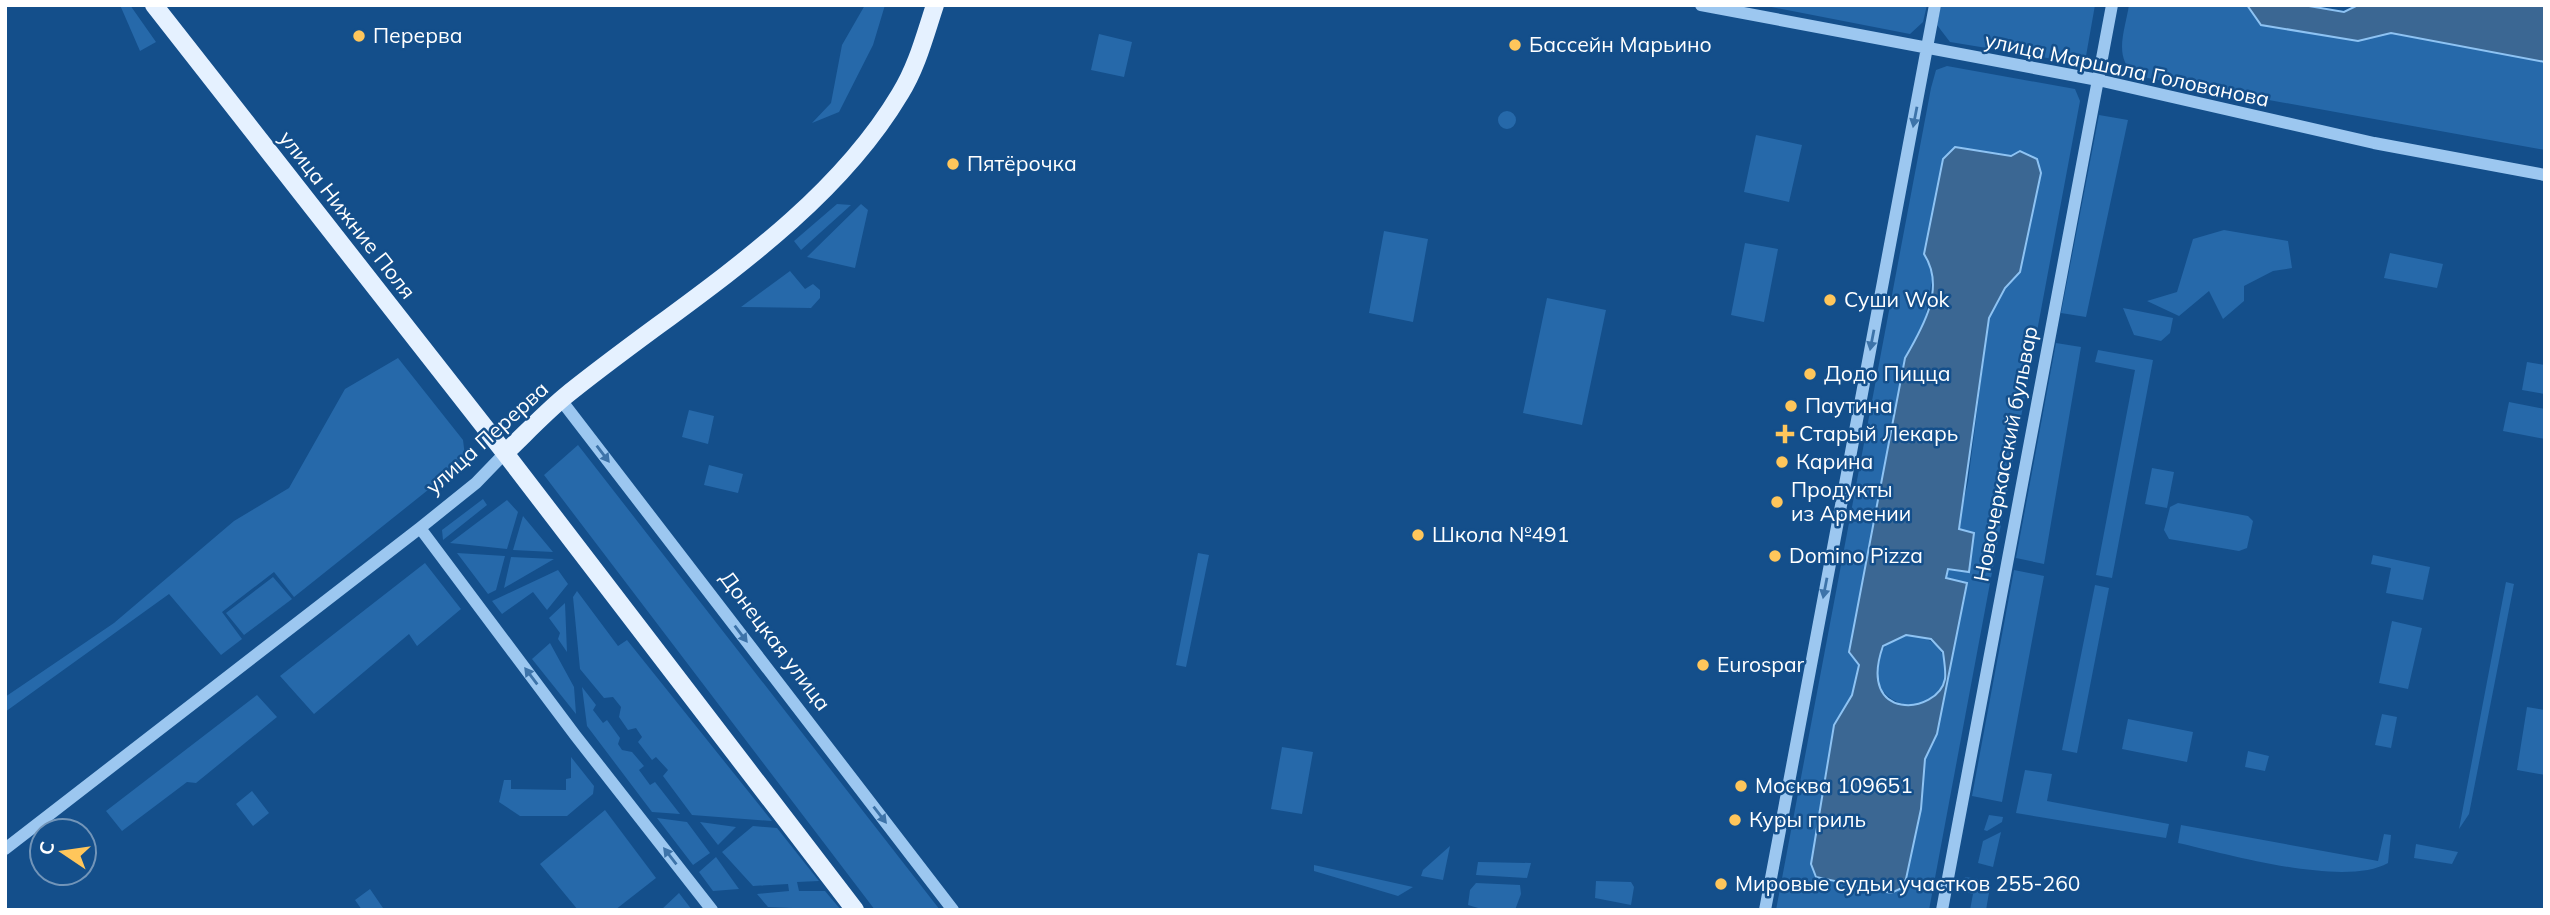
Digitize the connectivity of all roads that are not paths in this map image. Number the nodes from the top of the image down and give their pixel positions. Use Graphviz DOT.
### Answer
graph roads {
  1 [pos="154,5"];
  2 [pos="935,5"];
  3 [pos="1701,5"];
  4 [pos="1935,5"];
  5 [pos="2112,5"];
  6 [pos="1928,50"];
  7 [pos="2098,80"];
  8 [pos="2545,175"];
  9 [pos="561,400"];
  10 [pos="505,453"];
  11 [pos="419,528"];
  12 [pos="5,849"];
  13 [pos="712,910"];
  14 [pos="855,910"];
  15 [pos="953,910"];
  16 [pos="1765,910"];
  17 [pos="1942,910"];
  1 -- 10 [label="main road, улица Нижние Поля"];
  2 -- 9 [label="main road, улица Перерва"];
  3 -- 6 [label="street, улица Маршала Голованова"];
  4 -- 6 [label="street"];
  5 -- 7 [label="street, Новочеркасский бульвар"];
  6 -- 7 [label="street, улица Маршала Голованова"];
  6 -- 16 [label="street, one-way"];
  7 -- 8 [label="street, улица Маршала Голованова"];
  7 -- 17 [label="street, Новочеркасский бульвар"];
  9 -- 10 [label="main road, улица Перерва"];
  9 -- 15 [label="street, Донецкая улица, one-way"];
  10 -- 11 [label="street, улица Перерва"];
  10 -- 14 [label="main road"];
  11 -- 12 [label="street, улица Перерва"];
  13 -- 11 [label="street, one-way"];
}
